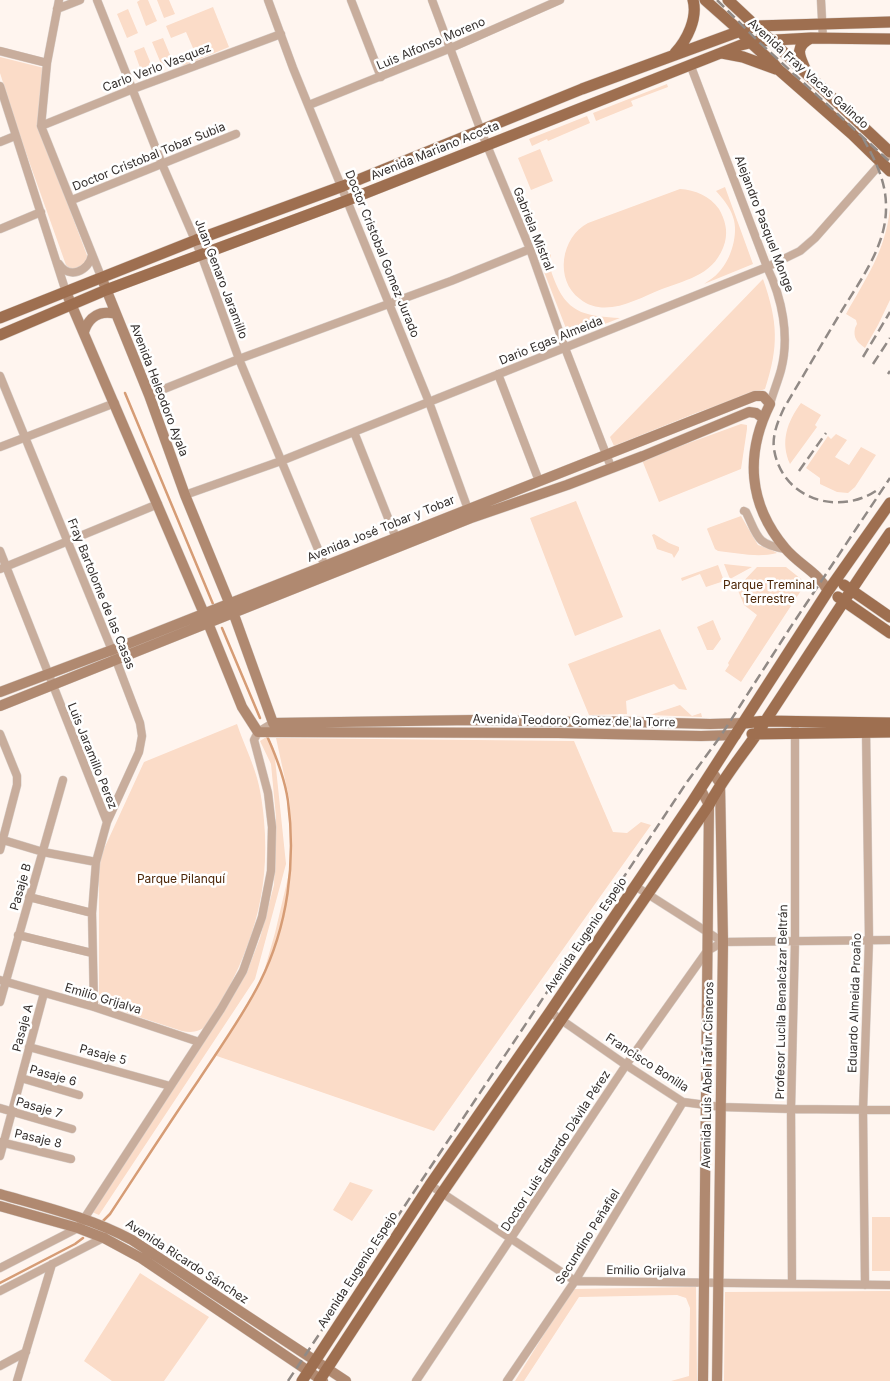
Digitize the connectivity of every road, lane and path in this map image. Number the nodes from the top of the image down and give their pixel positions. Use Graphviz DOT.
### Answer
graph roads {
  1 [pos="59,0"];
  2 [pos="80,0"];
  3 [pos="98,0"];
  4 [pos="268,0"];
  5 [pos="350,0"];
  6 [pos="432,0"];
  7 [pos="560,0"];
  8 [pos="692,0"];
  9 [pos="706,0"];
  10 [pos="728,0"];
  11 [pos="822,0"];
  12 [pos="57,9"];
  13 [pos="890,22"];
  14 [pos="823,24"];
  15 [pos="756,26"];
  16 [pos="740,31"];
  17 [pos="281,34"];
  18 [pos="817,39"];
  19 [pos="890,39"];
  20 [pos="770,41"];
  21 [pos="750,42"];
  22 [pos="451,48"];
  23 [pos="0,51"];
  24 [pos="720,53"];
  25 [pos="674,54"];
  26 [pos="47,63"];
  27 [pos="690,64"];
  28 [pos="779,70"];
  29 [pos="381,77"];
  30 [pos="808,78"];
  31 [pos="0,86"];
  32 [pos="133,89"];
  33 [pos="309,105"];
  34 [pos="41,126"];
  35 [pos="481,131"];
  36 [pos="236,134"];
  37 [pos="15,136"];
  38 [pos="0,142"];
  39 [pos="487,146"];
  40 [pos="888,160"];
  41 [pos="162,164"];
  42 [pos="342,186"];
  43 [pos="72,200"];
  44 [pos="348,200"];
  45 [pos="41,212"];
  46 [pos="0,229"];
  47 [pos="196,240"];
  48 [pos="530,249"];
  49 [pos="92,254"];
  50 [pos="201,254"];
  51 [pos="57,260"];
  52 [pos="767,267"];
  53 [pos="102,279"];
  54 [pos="106,290"];
  55 [pos="66,292"];
  56 [pos="390,304"];
  57 [pos="72,305"];
  58 [pos="116,314"];
  59 [pos="0,318"];
  60 [pos="84,332"];
  61 [pos="0,335"];
  62 [pos="564,348"];
  63 [pos="239,359"];
  64 [pos="498,374"];
  65 [pos="0,376"];
  66 [pos="149,395"];
  67 [pos="429,402"];
  68 [pos="114,404"];
  69 [pos="770,404"];
  70 [pos="762,418"];
  71 [pos="354,432"];
  72 [pos="26,437"];
  73 [pos="0,448"];
  74 [pos="607,454"];
  75 [pos="281,461"];
  76 [pos="611,467"];
  77 [pos="539,481"];
  78 [pos="185,495"];
  79 [pos="890,502"];
  80 [pos="158,504"];
  81 [pos="744,511"];
  82 [pos="469,513"];
  83 [pos="890,534"];
  84 [pos="396,538"];
  85 [pos="66,541"];
  86 [pos="785,549"];
  87 [pos="0,551"];
  88 [pos="325,566"];
  89 [pos="3,567"];
  90 [pos="822,579"];
  91 [pos="837,580"];
  92 [pos="851,589"];
  93 [pos="828,591"];
  94 [pos="843,601"];
  95 [pos="231,607"];
  96 [pos="890,617"];
  97 [pos="205,618"];
  98 [pos="890,633"];
  99 [pos="112,650"];
  100 [pos="116,660"];
  101 [pos="47,673"];
  102 [pos="52,685"];
  103 [pos="0,692"];
  104 [pos="0,706"];
  105 [pos="474,720"];
  106 [pos="595,721"];
  107 [pos="766,721"];
  108 [pos="385,722"];
  109 [pos="557,722"];
  110 [pos="273,723"];
  111 [pos="745,723"];
  112 [pos="890,723"];
  113 [pos="866,727"];
  114 [pos="795,728"];
  115 [pos="258,732"];
  116 [pos="890,732"];
  117 [pos="386,733"];
  118 [pos="0,734"];
  119 [pos="474,734"];
  120 [pos="558,734"];
  121 [pos="757,734"];
  122 [pos="596,735"];
  123 [pos="736,735"];
  124 [pos="712,772"];
  125 [pos="63,780"];
  126 [pos="720,783"];
  127 [pos="701,790"];
  128 [pos="709,805"];
  129 [pos="107,822"];
  130 [pos="1,839"];
  131 [pos="0,850"];
  132 [pos="43,852"];
  133 [pos="96,862"];
  134 [pos="635,886"];
  135 [pos="647,894"];
  136 [pos="29,897"];
  137 [pos="92,913"];
  138 [pos="708,933"];
  139 [pos="18,935"];
  140 [pos="869,940"];
  141 [pos="890,940"];
  142 [pos="723,942"];
  143 [pos="795,942"];
  144 [pos="708,951"];
  145 [pos="92,953"];
  146 [pos="3,981"];
  147 [pos="44,993"];
  148 [pos="0,1002"];
  149 [pos="94,1007"];
  150 [pos="550,1012"];
  151 [pos="560,1019"];
  152 [pos="199,1042"];
  153 [pos="29,1047"];
  154 [pos="626,1065"];
  155 [pos="21,1078"];
  156 [pos="170,1086"];
  157 [pos="80,1095"];
  158 [pos="684,1102"];
  159 [pos="706,1105"];
  160 [pos="721,1106"];
  161 [pos="0,1108"];
  162 [pos="791,1109"];
  163 [pos="863,1110"];
  164 [pos="890,1110"];
  165 [pos="12,1112"];
  166 [pos="72,1129"];
  167 [pos="2,1142"];
  168 [pos="0,1156"];
  169 [pos="71,1159"];
  170 [pos="430,1185"];
  171 [pos="442,1193"];
  172 [pos="0,1194"];
  173 [pos="0,1206"];
  174 [pos="85,1218"];
  175 [pos="78,1228"];
  176 [pos="112,1229"];
  177 [pos="104,1238"];
  178 [pos="512,1238"];
  179 [pos="52,1264"];
  180 [pos="0,1268"];
  181 [pos="575,1281"];
  182 [pos="717,1283"];
  183 [pos="792,1283"];
  184 [pos="704,1284"];
  185 [pos="865,1285"];
  186 [pos="890,1285"];
  187 [pos="0,1291"];
  188 [pos="26,1352"];
  189 [pos="315,1361"];
  190 [pos="0,1366"];
  191 [pos="328,1369"];
  192 [pos="305,1376"];
  193 [pos="321,1380"];
  194 [pos="17,1381"];
  195 [pos="346,1381"];
  196 [pos="416,1381"];
  197 [pos="507,1381"];
  198 [pos="703,1381"];
  199 [pos="717,1381"];
  1 -- 12 [label="street, Avenida Heleodoro Ayala"];
  2 -- 12 [label="street"];
  3 -- 32 [label="street, Juan Genaro Jaramillo"];
  4 -- 17 [label="street, Doctor Cristobal Gomez Jurado"];
  5 -- 29 [label="street"];
  6 -- 22 [label="street, Gabriela Mistral"];
  7 -- 22 [label="street, Luis Alfonso Moreno"];
  8 -- 25 [label="main road"];
  9 -- 16 [label="main road, Avenida Fray Vacas Galindo"];
  10 -- 15 [label="main road, Avenida Fray Vacas Galindo"];
  11 -- 14 [label="street"];
  12 -- 26 [label="street, Avenida Heleodoro Ayala"];
  13 -- 14 [label="main road, Avenida Mariano Acosta"];
  14 -- 15 [label="main road, Avenida Mariano Acosta"];
  14 -- 18 [label="street"];
  15 -- 16 [label="main road, Avenida Mariano Acosta"];
  15 -- 20 [label="main road, Avenida Fray Vacas Galindo"];
  16 -- 21 [label="main road, Avenida Fray Vacas Galindo"];
  16 -- 25 [label="main road, Avenida Mariano Acosta"];
  17 -- 32 [label="street, Carlo Verlo Vasquez"];
  17 -- 33 [label="street, Doctor Cristobal Gomez Jurado"];
  18 -- 19 [label="main road, Avenida Mariano Acosta"];
  18 -- 20 [label="main road, Avenida Mariano Acosta"];
  18 -- 30 [label="main road"];
  20 -- 21 [label="main road, Avenida Mariano Acosta"];
  20 -- 30 [label="main road, Avenida Fray Vacas Galindo"];
  21 -- 24 [label="main road, Avenida Mariano Acosta"];
  21 -- 28 [label="main road, Avenida Fray Vacas Galindo"];
  22 -- 29 [label="street, Luis Alfonso Moreno"];
  22 -- 35 [label="street, Gabriela Mistral"];
  23 -- 26 [label="street"];
  24 -- 27 [label="main road, Avenida Mariano Acosta"];
  24 -- 28 [label="main road"];
  25 -- 35 [label="main road, Avenida Mariano Acosta"];
  26 -- 34 [label="street, Avenida Heleodoro Ayala"];
  27 -- 39 [label="main road, Avenida Mariano Acosta"];
  27 -- 52 [label="street, Alejandro Pasquel Monge"];
  28 -- 40 [label="main road, Avenida Fray Vacas Galindo"];
  29 -- 33 [label="street, Luis Alfonso Moreno"];
  30 -- 40 [label="main road, Avenida Fray Vacas Galindo"];
  31 -- 37 [label="street"];
  32 -- 34 [label="street, Carlo Verlo Vasquez"];
  32 -- 41 [label="street, Juan Genaro Jaramillo"];
  33 -- 42 [label="street, Doctor Cristobal Gomez Jurado"];
  34 -- 43 [label="street, Avenida Heleodoro Ayala"];
  35 -- 39 [label="street, Gabriela Mistral"];
  35 -- 42 [label="main road, Avenida Mariano Acosta"];
  36 -- 41 [label="street, Doctor Cristobal Tobar Subia"];
  37 -- 38 [label="street"];
  37 -- 45 [label="street"];
  39 -- 44 [label="main road, Avenida Mariano Acosta"];
  39 -- 48 [label="street, Gabriela Mistral"];
  40 -- 52 [label="street, Dario Egas Almeida"];
  41 -- 43 [label="street, Doctor Cristobal Tobar Subia"];
  41 -- 47 [label="street, Juan Genaro Jaramillo"];
  42 -- 44 [label="street, Doctor Cristobal Gomez Jurado"];
  42 -- 47 [label="main road, Avenida Mariano Acosta"];
  43 -- 49 [label="street, Avenida Heleodoro Ayala"];
  44 -- 50 [label="main road, Avenida Mariano Acosta"];
  44 -- 56 [label="street, Doctor Cristobal Gomez Jurado"];
  45 -- 46 [label="street"];
  45 -- 51 [label="street"];
  47 -- 50 [label="street, Juan Genaro Jaramillo"];
  47 -- 53 [label="main road, Avenida Mariano Acosta"];
  48 -- 56 [label="street"];
  48 -- 62 [label="street, Gabriela Mistral"];
  49 -- 51 [label="street"];
  49 -- 53 [label="street, Avenida Heleodoro Ayala"];
  50 -- 54 [label="main road, Avenida Mariano Acosta"];
  50 -- 63 [label="street, Juan Genaro Jaramillo"];
  51 -- 55 [label="street"];
  52 -- 62 [label="street, Dario Egas Almeida"];
  52 -- 69 [label="street, Alejandro Pasquel Monge"];
  53 -- 54 [label="street, Avenida Heleodoro Ayala"];
  53 -- 55 [label="main road, Avenida Mariano Acosta"];
  54 -- 57 [label="main road, Avenida Mariano Acosta"];
  54 -- 58 [label="street, Avenida Heleodoro Ayala"];
  55 -- 57 [label="street"];
  55 -- 59 [label="main road, Avenida Mariano Acosta"];
  56 -- 63 [label="street"];
  56 -- 67 [label="street, Doctor Cristobal Gomez Jurado"];
  57 -- 60 [label="street"];
  57 -- 61 [label="main road, Avenida Mariano Acosta"];
  58 -- 60 [label="street"];
  58 -- 66 [label="street, Avenida Heleodoro Ayala"];
  60 -- 68 [label="street"];
  62 -- 64 [label="street, Dario Egas Almeida"];
  62 -- 74 [label="street, Gabriela Mistral"];
  63 -- 66 [label="street"];
  63 -- 75 [label="street, Juan Genaro Jaramillo"];
  64 -- 67 [label="street, Dario Egas Almeida"];
  64 -- 77 [label="street"];
  65 -- 72 [label="street, Fray Bartolome de las Casas"];
  66 -- 78 [label="street, Avenida Heleodoro Ayala"];
  67 -- 71 [label="street, Dario Egas Almeida"];
  67 -- 82 [label="street, Doctor Cristobal Gomez Jurado"];
  68 -- 72 [label="street"];
  68 -- 80 [label="street"];
  69 -- 70 [label="street, Alejandro Pasquel Monge"];
  69 -- 74 [label="street, Avenida José Tobar y Tobar"];
  70 -- 76 [label="street, Avenida José Tobar y Tobar"];
  70 -- 86 [label="street, Alejandro Pasquel Monge"];
  71 -- 75 [label="street, Dario Egas Almeida"];
  71 -- 84 [label="street"];
  72 -- 73 [label="street"];
  72 -- 85 [label="street, Fray Bartolome de las Casas"];
  74 -- 76 [label="street, Gabriela Mistral"];
  74 -- 77 [label="street, Avenida José Tobar y Tobar"];
  75 -- 78 [label="street, Dario Egas Almeida"];
  75 -- 88 [label="street, Juan Genaro Jaramillo"];
  76 -- 82 [label="street, Avenida José Tobar y Tobar"];
  77 -- 82 [label="street, Avenida José Tobar y Tobar"];
  78 -- 95 [label="street, Avenida Heleodoro Ayala"];
  79 -- 91 [label="main road, Avenida Eugenio Espejo"];
  80 -- 85 [label="street"];
  80 -- 97 [label="street"];
  81 -- 86 [label="street"];
  82 -- 84 [label="street, Avenida José Tobar y Tobar"];
  82 -- 95 [label="street, Avenida José Tobar y Tobar"];
  83 -- 92 [label="main road"];
  84 -- 88 [label="street, Avenida José Tobar y Tobar"];
  85 -- 89 [label="street"];
  85 -- 99 [label="street, Fray Bartolome de las Casas"];
  86 -- 90 [label="street, Alejandro Pasquel Monge"];
  87 -- 89 [label="street, Luis Jaramillo Perez"];
  88 -- 95 [label="street, Avenida José Tobar y Tobar"];
  89 -- 101 [label="street, Luis Jaramillo Perez"];
  90 -- 91 [label="street"];
  90 -- 93 [label="street, Alejandro Pasquel Monge"];
  91 -- 92 [label="main road"];
  91 -- 93 [label="main road, Avenida Eugenio Espejo"];
  92 -- 94 [label="main road"];
  92 -- 96 [label="main road"];
  93 -- 94 [label="main road"];
  93 -- 111 [label="main road, Avenida Eugenio Espejo"];
  94 -- 98 [label="main road"];
  94 -- 107 [label="main road"];
  95 -- 97 [label="street, Avenida José Tobar y Tobar"];
  95 -- 110 [label="street, Avenida Heleodoro Ayala"];
  97 -- 99 [label="street, Avenida José Tobar y Tobar"];
  97 -- 100 [label="street, Avenida José Tobar y Tobar"];
  97 -- 115 [label="street"];
  99 -- 100 [label="street, Fray Bartolome de las Casas"];
  99 -- 101 [label="street, Avenida José Tobar y Tobar"];
  100 -- 102 [label="street, Avenida José Tobar y Tobar"];
  100 -- 129 [label="street, Fray Bartolome de las Casas"];
  101 -- 102 [label="street, Luis Jaramillo Perez"];
  101 -- 103 [label="street, Avenida José Tobar y Tobar"];
  102 -- 104 [label="street, Avenida José Tobar y Tobar"];
  102 -- 129 [label="street, Luis Jaramillo Perez"];
  105 -- 108 [label="street, Avenida Teodoro Gomez de la Torre"];
  105 -- 109 [label="street, Avenida Teodoro Gomez de la Torre"];
  105 -- 119 [label="street"];
  106 -- 109 [label="street, Avenida Teodoro Gomez de la Torre"];
  106 -- 111 [label="street, Avenida Teodoro Gomez de la Torre"];
  106 -- 122 [label="street"];
  107 -- 111 [label="main road, Avenida Teodoro Gomez de la Torre"];
  107 -- 114 [label="main road, Avenida Teodoro Gomez de la Torre"];
  107 -- 121 [label="main road"];
  108 -- 110 [label="street, Avenida Teodoro Gomez de la Torre"];
  108 -- 117 [label="street"];
  109 -- 120 [label="street"];
  110 -- 115 [label="street"];
  111 -- 123 [label="main road, Avenida Eugenio Espejo"];
  112 -- 113 [label="main road, Avenida Teodoro Gomez de la Torre"];
  113 -- 114 [label="main road, Avenida Teodoro Gomez de la Torre"];
  113 -- 116 [label="main road, Avenida Teodoro Gomez de la Torre"];
  113 -- 140 [label="street, Eduardo Almeida Proaño"];
  114 -- 121 [label="main road, Avenida Teodoro Gomez de la Torre"];
  114 -- 143 [label="street, Profesor Lucila Benalcázar Beltrán"];
  115 -- 117 [label="street, Avenida Teodoro Gomez de la Torre"];
  115 -- 152 [label="street"];
  117 -- 119 [label="street, Avenida Teodoro Gomez de la Torre"];
  118 -- 130 [label="street"];
  119 -- 120 [label="street, Avenida Teodoro Gomez de la Torre"];
  120 -- 122 [label="street, Avenida Teodoro Gomez de la Torre"];
  121 -- 123 [label="main road, Avenida Teodoro Gomez de la Torre"];
  121 -- 126 [label="main road"];
  122 -- 123 [label="street, Avenida Teodoro Gomez de la Torre"];
  123 -- 124 [label="main road, Avenida Eugenio Espejo"];
  124 -- 126 [label="street"];
  124 -- 127 [label="main road, Avenida Eugenio Espejo"];
  125 -- 132 [label="street, Pasaje B"];
  126 -- 128 [label="main road"];
  126 -- 142 [label="street, Avenida Luis Abel Tafur Cisneros"];
  127 -- 128 [label="street, Avenida Luis Abel Tafur Cisneros"];
  127 -- 134 [label="main road, Avenida Eugenio Espejo"];
  128 -- 135 [label="main road"];
  128 -- 138 [label="street, Avenida Luis Abel Tafur Cisneros"];
  129 -- 133 [label="street, Luis Jaramillo Perez"];
  130 -- 131 [label="street"];
  130 -- 132 [label="street"];
  132 -- 133 [label="street"];
  132 -- 136 [label="street, Pasaje B"];
  133 -- 137 [label="street, Luis Jaramillo Perez"];
  134 -- 135 [label="street"];
  134 -- 150 [label="main road, Avenida Eugenio Espejo"];
  135 -- 138 [label="street"];
  135 -- 151 [label="main road"];
  136 -- 137 [label="street"];
  136 -- 139 [label="street, Pasaje B"];
  137 -- 145 [label="street, Luis Jaramillo Perez"];
  138 -- 142 [label="street"];
  138 -- 144 [label="street, Avenida Luis Abel Tafur Cisneros"];
  139 -- 145 [label="street"];
  139 -- 146 [label="street, Pasaje B"];
  140 -- 141 [label="street"];
  140 -- 143 [label="street"];
  140 -- 163 [label="street, Eduardo Almeida Proaño"];
  142 -- 143 [label="street"];
  142 -- 144 [label="street, Doctor Luis Eduardo Dávila Pérez"];
  142 -- 160 [label="street, Avenida Luis Abel Tafur Cisneros"];
  143 -- 162 [label="street, Profesor Lucila Benalcázar Beltrán"];
  144 -- 154 [label="street, Doctor Luis Eduardo Dávila Pérez"];
  144 -- 159 [label="street, Avenida Luis Abel Tafur Cisneros"];
  145 -- 149 [label="street, Luis Jaramillo Perez"];
  146 -- 147 [label="street, Emilio Grijalva"];
  146 -- 148 [label="street, Pasaje B"];
  147 -- 149 [label="street, Emilio Grijalva"];
  147 -- 153 [label="street, Pasaje A"];
  149 -- 152 [label="street, Emilio Grijalva"];
  150 -- 151 [label="street, Francisco Bonilla"];
  150 -- 170 [label="main road, Avenida Eugenio Espejo"];
  151 -- 154 [label="street, Francisco Bonilla"];
  151 -- 171 [label="main road"];
  152 -- 156 [label="street"];
  153 -- 155 [label="street, Pasaje A"];
  153 -- 156 [label="street, Pasaje 5"];
  154 -- 158 [label="street, Francisco Bonilla"];
  154 -- 178 [label="street, Doctor Luis Eduardo Dávila Pérez"];
  155 -- 157 [label="street, Pasaje 6"];
  155 -- 165 [label="street, Pasaje A"];
  156 -- 174 [label="street"];
  158 -- 159 [label="street, Francisco Bonilla"];
  158 -- 181 [label="street, Secundino Peñafiel"];
  159 -- 160 [label="street, Francisco Bonilla"];
  159 -- 184 [label="street, Avenida Luis Abel Tafur Cisneros"];
  160 -- 162 [label="street, Francisco Bonilla"];
  160 -- 182 [label="street, Avenida Luis Abel Tafur Cisneros"];
  161 -- 165 [label="street, Pasaje 7"];
  162 -- 163 [label="street, Francisco Bonilla"];
  162 -- 183 [label="street, Profesor Lucila Benalcázar Beltrán"];
  163 -- 164 [label="street, Francisco Bonilla"];
  163 -- 185 [label="street, Eduardo Almeida Proaño"];
  165 -- 166 [label="street, Pasaje 7"];
  165 -- 167 [label="street, Pasaje A"];
  167 -- 168 [label="street, Pasaje A"];
  167 -- 169 [label="street, Pasaje 8"];
  170 -- 171 [label="street"];
  170 -- 189 [label="main road, Avenida Eugenio Espejo"];
  171 -- 178 [label="street"];
  171 -- 191 [label="main road"];
  172 -- 174 [label="street, Avenida Ricardo Sánchez"];
  173 -- 175 [label="street, Avenida Ricardo Sánchez"];
  174 -- 175 [label="street"];
  174 -- 176 [label="street, Avenida Ricardo Sánchez"];
  175 -- 177 [label="street, Avenida Ricardo Sánchez"];
  175 -- 180 [label="street"];
  176 -- 177 [label="street"];
  176 -- 189 [label="street, Avenida Ricardo Sánchez"];
  177 -- 179 [label="street"];
  177 -- 192 [label="street, Avenida Ricardo Sánchez"];
  178 -- 181 [label="street"];
  178 -- 196 [label="street, Doctor Luis Eduardo Dávila Pérez"];
  179 -- 187 [label="street"];
  179 -- 188 [label="street"];
  181 -- 184 [label="street, Emilio Grijalva"];
  181 -- 197 [label="street, Secundino Peñafiel"];
  182 -- 183 [label="street, Emilio Grijalva"];
  182 -- 184 [label="street, Emilio Grijalva"];
  182 -- 199 [label="street, Avenida Luis Abel Tafur Cisneros"];
  183 -- 185 [label="street, Emilio Grijalva"];
  184 -- 198 [label="street, Avenida Luis Abel Tafur Cisneros"];
  185 -- 186 [label="street, Emilio Grijalva"];
  188 -- 190 [label="street"];
  188 -- 194 [label="street"];
  189 -- 191 [label="street, Avenida Ricardo Sánchez"];
  189 -- 192 [label="main road, Avenida Eugenio Espejo"];
  191 -- 193 [label="main road"];
  191 -- 195 [label="street, Avenida Ricardo Sánchez"];
  192 -- 193 [label="street, Avenida Ricardo Sánchez"];
}
